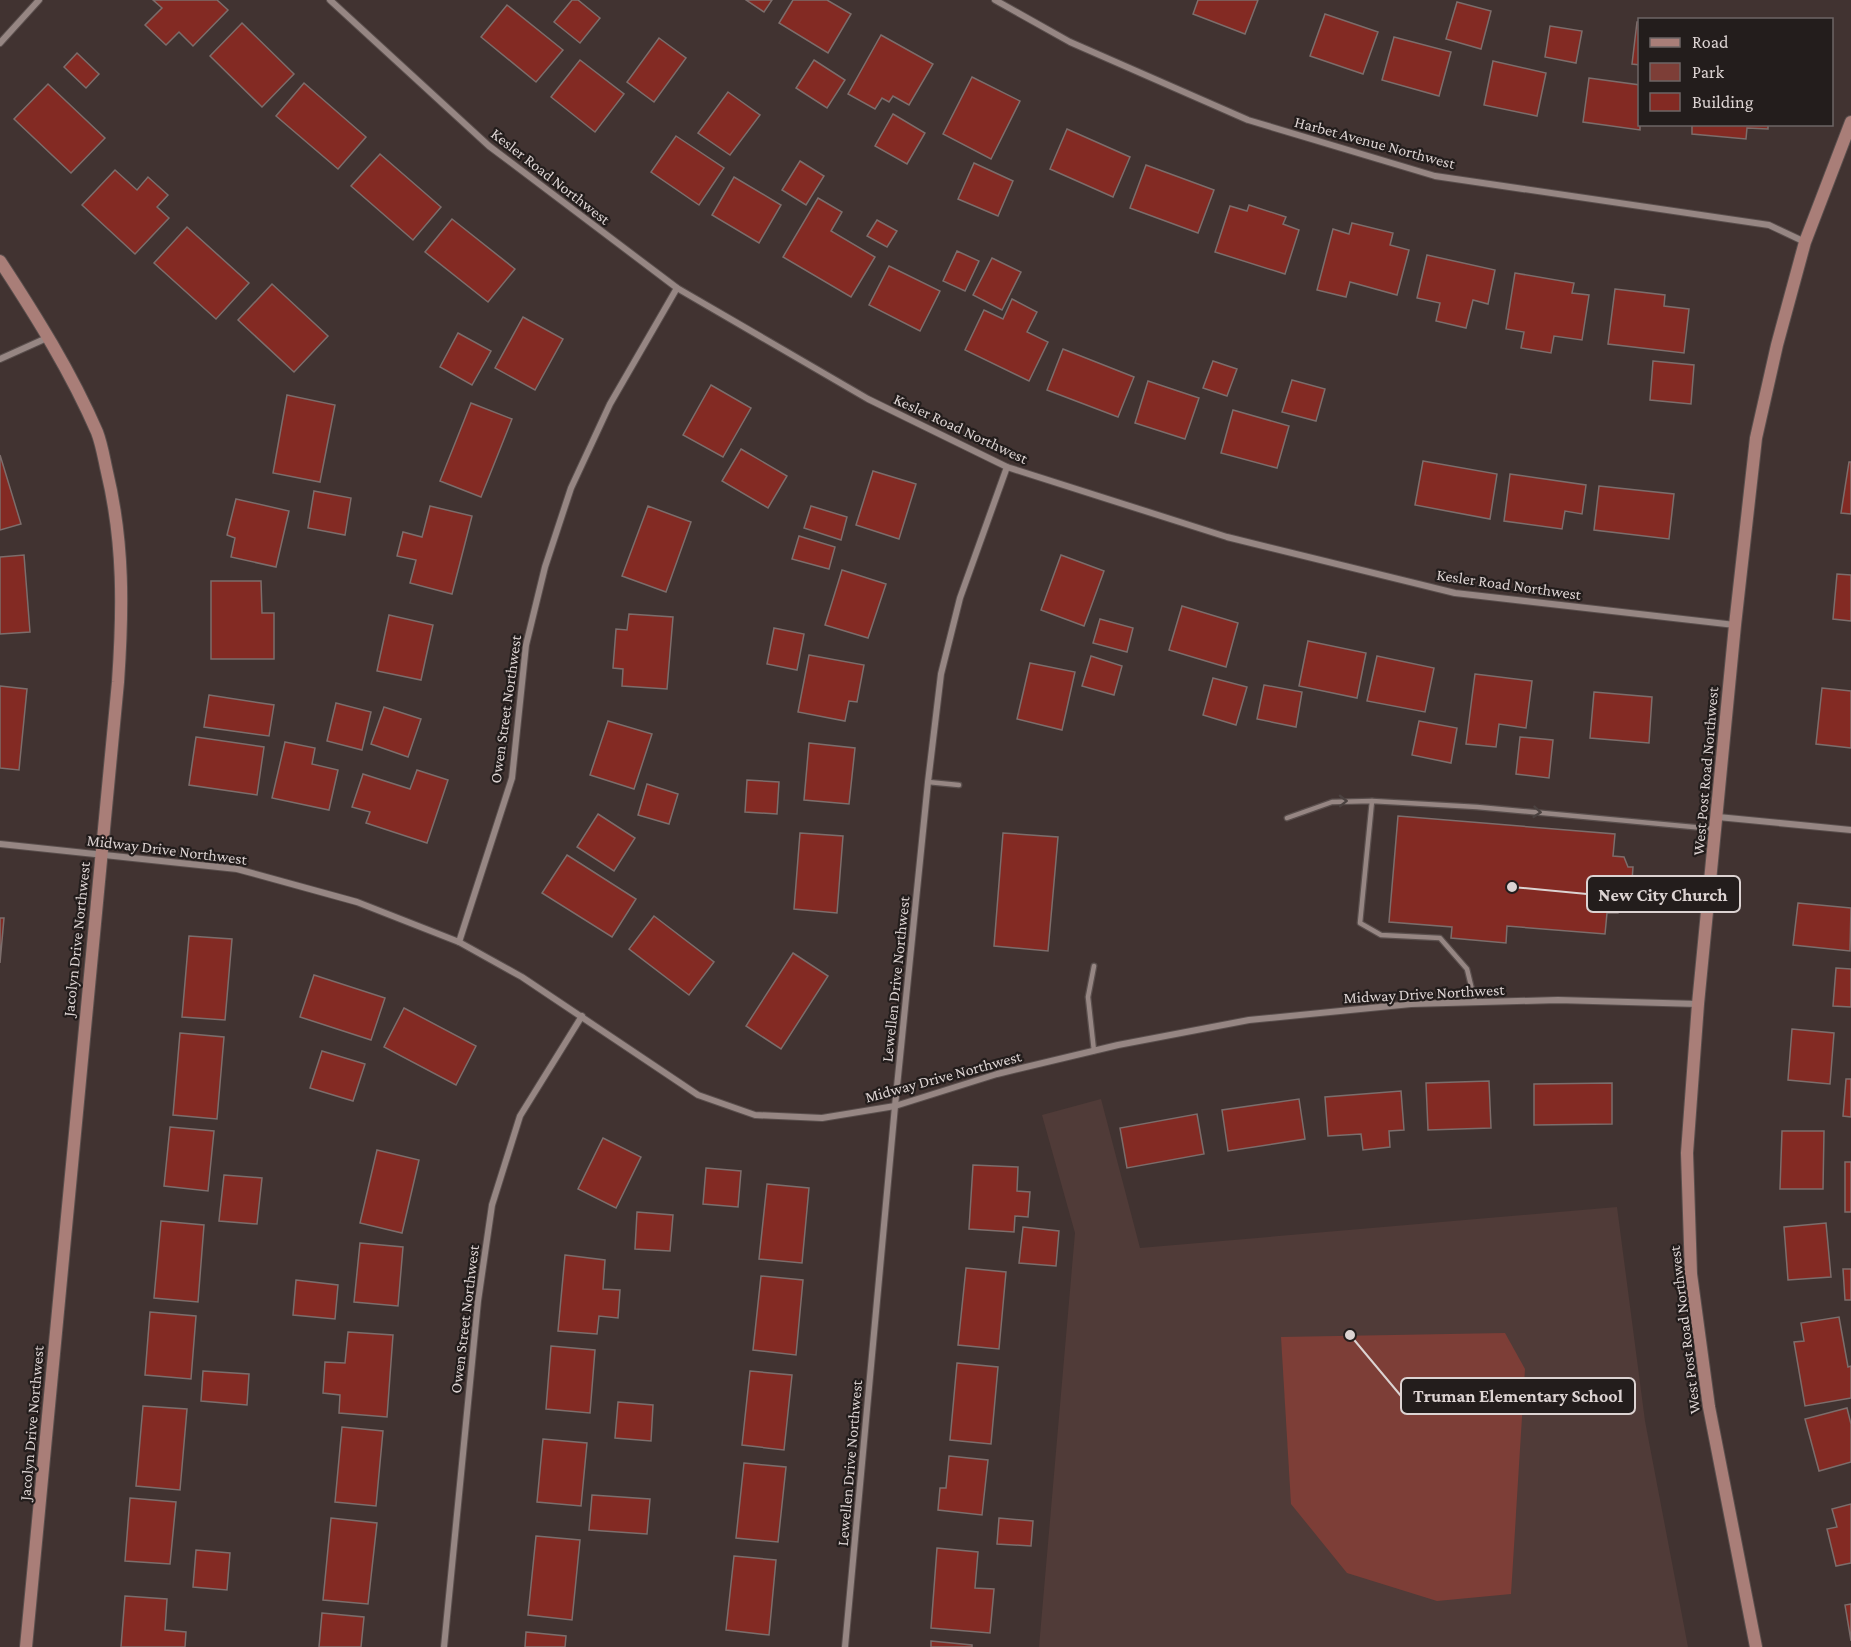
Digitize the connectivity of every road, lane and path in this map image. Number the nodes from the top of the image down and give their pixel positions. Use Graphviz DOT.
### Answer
graph roads {
  1 [pos="39,0"];
  2 [pos="330,0"];
  3 [pos="995,0"];
  4 [pos="0,43"];
  5 [pos="1851,122"];
  6 [pos="1805,242"];
  7 [pos="0,261"];
  8 [pos="677,288"];
  9 [pos="49,337"];
  10 [pos="0,359"];
  11 [pos="1007,467"];
  12 [pos="1735,625"];
  13 [pos="928,782"];
  14 [pos="959,785"];
  15 [pos="1372,801"];
  16 [pos="1287,818"];
  17 [pos="1717,823"];
  18 [pos="1851,830"];
  19 [pos="0,844"];
  20 [pos="101,854"];
  21 [pos="459,942"];
  22 [pos="1094,966"];
  23 [pos="1475,1002"];
  24 [pos="1698,1004"];
  25 [pos="582,1016"];
  26 [pos="1094,1051"];
  27 [pos="895,1106"];
  28 [pos="26,1647"];
  29 [pos="444,1647"];
  30 [pos="845,1647"];
  31 [pos="1756,1647"];
  1 -- 4 [label="street"];
  2 -- 8 [label="street, Kesler Road Northwest"];
  3 -- 6 [label="street, Harbet Avenue Northwest"];
  5 -- 6 [label="street, West Post Road Northwest"];
  6 -- 12 [label="street, West Post Road Northwest"];
  7 -- 9 [label="street, Jacolyn Drive Northwest"];
  8 -- 11 [label="street, Kesler Road Northwest"];
  8 -- 21 [label="street, Owen Street Northwest"];
  9 -- 10 [label="street"];
  9 -- 20 [label="street, Jacolyn Drive Northwest"];
  11 -- 12 [label="street, Kesler Road Northwest"];
  11 -- 13 [label="street, Lewellen Drive Northwest"];
  12 -- 17 [label="street, West Post Road Northwest"];
  13 -- 14 [label="lane"];
  13 -- 27 [label="street, Lewellen Drive Northwest"];
  16 -- 15 [label="lane, one-way"];
  15 -- 17 [label="lane, one-way"];
  15 -- 23 [label="lane"];
  17 -- 18 [label="street"];
  17 -- 24 [label="street, West Post Road Northwest"];
  19 -- 20 [label="street, Midway Drive Northwest"];
  20 -- 21 [label="street, Midway Drive Northwest"];
  20 -- 28 [label="street, Jacolyn Drive Northwest"];
  21 -- 25 [label="street, Midway Drive Northwest"];
  22 -- 26 [label="lane"];
  23 -- 24 [label="street, Midway Drive Northwest"];
  23 -- 26 [label="street, Midway Drive Northwest"];
  24 -- 31 [label="street, West Post Road Northwest"];
  25 -- 27 [label="street, Midway Drive Northwest"];
  25 -- 29 [label="street, Owen Street Northwest"];
  26 -- 27 [label="street, Midway Drive Northwest"];
  27 -- 30 [label="street, Lewellen Drive Northwest"];
}
